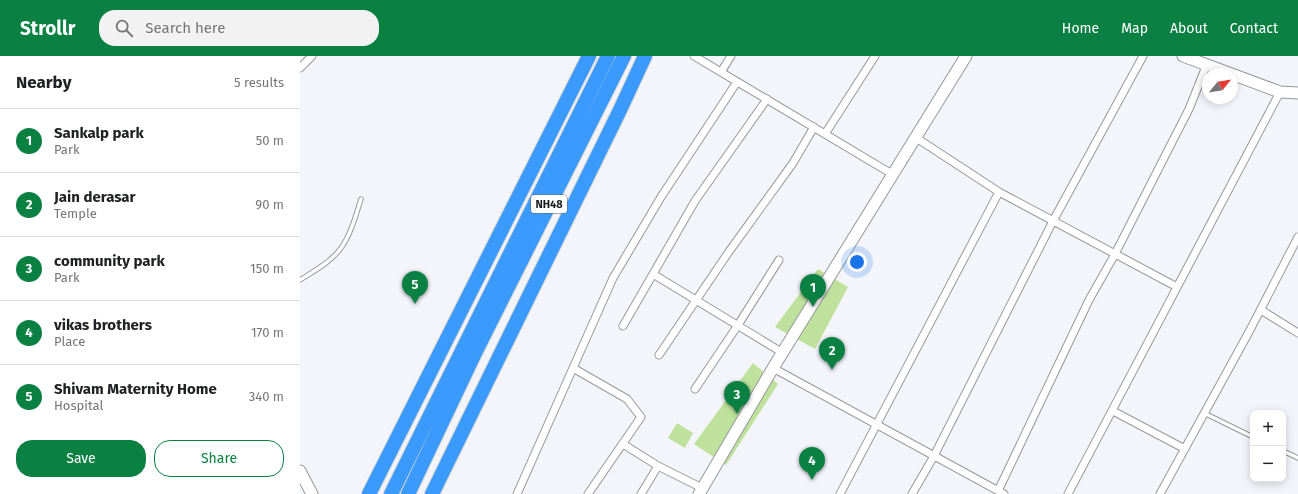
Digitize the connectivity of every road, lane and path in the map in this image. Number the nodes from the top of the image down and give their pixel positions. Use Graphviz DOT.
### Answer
graph roads {
  1 [pos="312,56"];
  2 [pos="589,56"];
  3 [pos="608,56"];
  4 [pos="624,56"];
  5 [pos="645,56"];
  6 [pos="694,56"];
  7 [pos="731,56"];
  8 [pos="875,56"];
  9 [pos="966,56"];
  10 [pos="1143,56"];
  11 [pos="1183,56"];
  12 [pos="1208,64"];
  13 [pos="300,68"];
  14 [pos="721,72"];
  15 [pos="738,82"];
  16 [pos="1280,92"];
  17 [pos="1298,93"];
  18 [pos="602,98"];
  19 [pos="767,99"];
  20 [pos="620,110"];
  21 [pos="814,128"];
  22 [pos="825,134"];
  23 [pos="915,137"];
  24 [pos="892,174"];
  25 [pos="999,192"];
  26 [pos="361,199"];
  27 [pos="1053,221"];
  28 [pos="1298,237"];
  29 [pos="1115,254"];
  30 [pos="779,260"];
  31 [pos="653,274"];
  32 [pos="300,280"];
  33 [pos="1177,287"];
  34 [pos="696,300"];
  35 [pos="1261,310"];
  36 [pos="738,325"];
  37 [pos="623,326"];
  38 [pos="1298,333"];
  39 [pos="470,349"];
  40 [pos="784,353"];
  41 [pos="659,355"];
  42 [pos="573,368"];
  43 [pos="774,368"];
  44 [pos="695,389"];
  45 [pos="1113,411"];
  46 [pos="1204,413"];
  47 [pos="875,424"];
  48 [pos="1250,436"];
  49 [pos="623,444"];
  50 [pos="1185,449"];
  51 [pos="1286,452"];
  52 [pos="934,456"];
  53 [pos="1298,458"];
  54 [pos="658,466"];
  55 [pos="300,471"];
  56 [pos="700,491"];
  57 [pos="1001,492"];
  58 [pos="312,494"];
  59 [pos="369,494"];
  60 [pos="391,494"];
  61 [pos="408,494"];
  62 [pos="432,494"];
  63 [pos="517,494"];
  64 [pos="588,494"];
  65 [pos="641,494"];
  66 [pos="840,494"];
  67 [pos="912,494"];
  68 [pos="1068,494"];
  69 [pos="1160,494"];
  1 -- 13 [label="street"];
  2 -- 59 [label="highway"];
  3 -- 39 [label="highway, NH48"];
  4 -- 18 [label="highway, NH48"];
  5 -- 20 [label="highway"];
  6 -- 14 [label="street"];
  7 -- 14 [label="street"];
  8 -- 22 [label="street"];
  9 -- 23 [label="main road"];
  10 -- 27 [label="street"];
  11 -- 12 [label="main road"];
  12 -- 16 [label="main road"];
  12 -- 29 [label="street"];
  14 -- 15 [label="street"];
  15 -- 19 [label="street"];
  15 -- 42 [label="street"];
  16 -- 17 [label="main road"];
  16 -- 33 [label="street"];
  18 -- 20 [label="highway"];
  18 -- 39 [label="highway, NH48"];
  19 -- 21 [label="street"];
  19 -- 31 [label="street"];
  20 -- 62 [label="highway"];
  21 -- 22 [label="street"];
  21 -- 34 [label="street"];
  22 -- 24 [label="street"];
  23 -- 24 [label="main road"];
  23 -- 25 [label="street"];
  24 -- 40 [label="main road"];
  25 -- 27 [label="street"];
  25 -- 47 [label="street"];
  26 -- 32 [label="lane"];
  27 -- 29 [label="street"];
  27 -- 52 [label="street"];
  28 -- 35 [label="street"];
  29 -- 33 [label="street"];
  29 -- 57 [label="street"];
  30 -- 36 [label="street"];
  31 -- 34 [label="street"];
  31 -- 37 [label="street"];
  33 -- 45 [label="street"];
  34 -- 36 [label="street"];
  34 -- 41 [label="street"];
  35 -- 38 [label="street"];
  35 -- 46 [label="street"];
  36 -- 40 [label="street"];
  36 -- 44 [label="street"];
  39 -- 60 [label="highway, NH48"];
  39 -- 61 [label="highway, NH48"];
  40 -- 43 [label="main road"];
  42 -- 49 [label="street"];
  42 -- 63 [label="street"];
  43 -- 47 [label="street"];
  43 -- 56 [label="main road"];
  45 -- 50 [label="street"];
  45 -- 68 [label="street"];
  46 -- 48 [label="lane"];
  46 -- 50 [label="street"];
  47 -- 52 [label="street"];
  47 -- 66 [label="street"];
  49 -- 54 [label="street"];
  49 -- 64 [label="street"];
  50 -- 69 [label="street"];
  51 -- 53 [label="lane"];
  52 -- 57 [label="street"];
  52 -- 67 [label="street"];
  54 -- 56 [label="street"];
  54 -- 65 [label="street"];
  55 -- 58 [label="main road"];
}
